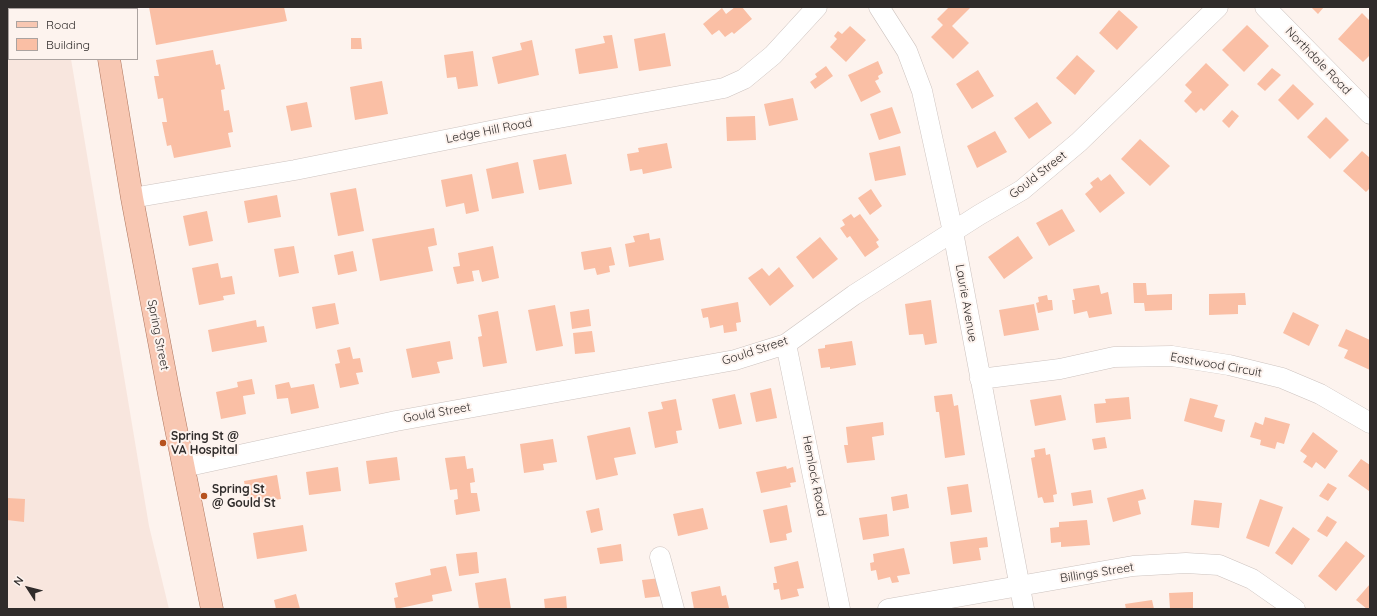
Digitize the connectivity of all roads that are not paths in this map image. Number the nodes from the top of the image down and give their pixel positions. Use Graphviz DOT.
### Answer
graph roads {
  1 [pos="817,7"];
  2 [pos="878,7"];
  3 [pos="1218,7"];
  4 [pos="1265,7"];
  5 [pos="109,60"];
  6 [pos="1370,114"];
  7 [pos="132,198"];
  8 [pos="953,232"];
  9 [pos="786,344"];
  10 [pos="980,379"];
  11 [pos="1370,423"];
  12 [pos="184,467"];
  13 [pos="660,557"];
  14 [pos="1020,585"];
  15 [pos="212,609"];
  16 [pos="674,609"];
  17 [pos="840,609"];
  18 [pos="888,609"];
  19 [pos="1024,609"];
  20 [pos="1295,609"];
  1 -- 7 [label="street, Ledge Hill Road"];
  2 -- 8 [label="street, Laurie Avenue"];
  3 -- 8 [label="street, Gould Street"];
  4 -- 6 [label="street, Northdale Road"];
  5 -- 7 [label="main road, Spring Street"];
  7 -- 12 [label="main road, Spring Street"];
  8 -- 9 [label="street, Gould Street"];
  8 -- 10 [label="street, Laurie Avenue"];
  9 -- 12 [label="street, Gould Street"];
  9 -- 17 [label="street, Hemlock Road"];
  10 -- 11 [label="street, Eastwood Circuit"];
  10 -- 14 [label="street, Laurie Avenue"];
  12 -- 15 [label="main road, Spring Street"];
  13 -- 16 [label="street"];
  14 -- 18 [label="street, Billings Street"];
  14 -- 19 [label="street, Laurie Avenue"];
  14 -- 20 [label="street, Billings Street"];
}
